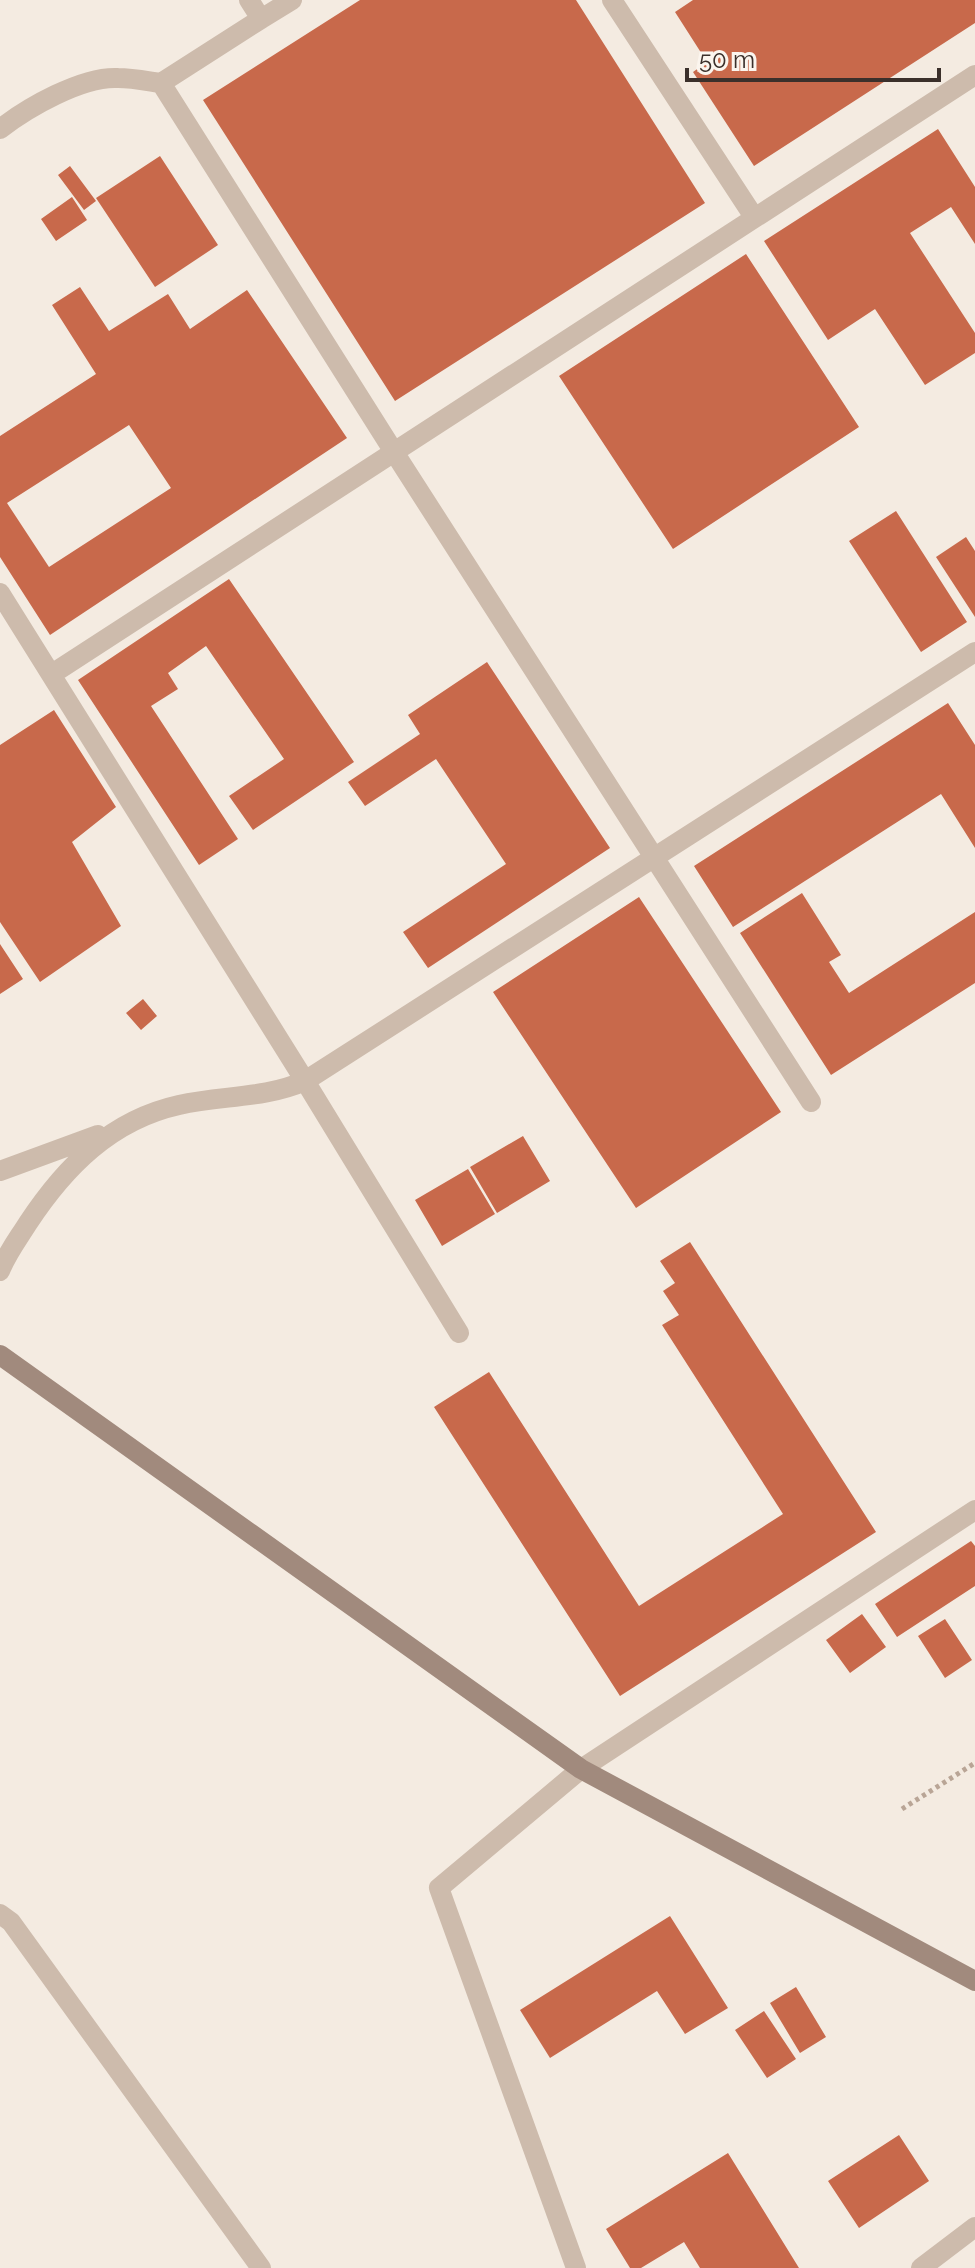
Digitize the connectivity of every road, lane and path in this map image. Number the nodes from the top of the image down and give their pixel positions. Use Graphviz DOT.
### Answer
graph roads {
  1 [pos="249,0"];
  2 [pos="292,0"];
  3 [pos="612,0"];
  4 [pos="261,19"];
  5 [pos="975,75"];
  6 [pos="161,83"];
  7 [pos="0,129"];
  8 [pos="754,217"];
  9 [pos="394,452"];
  10 [pos="0,593"];
  11 [pos="975,652"];
  12 [pos="52,674"];
  13 [pos="654,857"];
  14 [pos="305,1081"];
  15 [pos="811,1102"];
  16 [pos="131,1121"];
  17 [pos="0,1171"];
  18 [pos="0,1271"];
  19 [pos="459,1333"];
  20 [pos="0,1355"];
  21 [pos="975,1510"];
  22 [pos="975,1763"];
  23 [pos="581,1769"];
  24 [pos="902,1809"];
  25 [pos="0,1914"];
  26 [pos="975,1981"];
  27 [pos="975,2227"];
  28 [pos="261,2268"];
  29 [pos="576,2268"];
  30 [pos="921,2268"];
  1 -- 4 [label="street"];
  2 -- 4 [label="street"];
  3 -- 8 [label="street"];
  4 -- 6 [label="street"];
  5 -- 8 [label="street"];
  6 -- 7 [label="street"];
  6 -- 9 [label="street"];
  8 -- 9 [label="street"];
  9 -- 12 [label="street"];
  9 -- 13 [label="street"];
  10 -- 12 [label="street"];
  11 -- 13 [label="street"];
  12 -- 14 [label="street"];
  13 -- 14 [label="street"];
  13 -- 15 [label="street"];
  14 -- 16 [label="street"];
  14 -- 19 [label="street"];
  16 -- 17 [label="street"];
  16 -- 18 [label="street"];
  20 -- 23 [label="street"];
  21 -- 23 [label="street"];
  22 -- 24 [label="path"];
  23 -- 26 [label="street"];
  23 -- 29 [label="street"];
  25 -- 28 [label="street"];
  27 -- 30 [label="street"];
}
